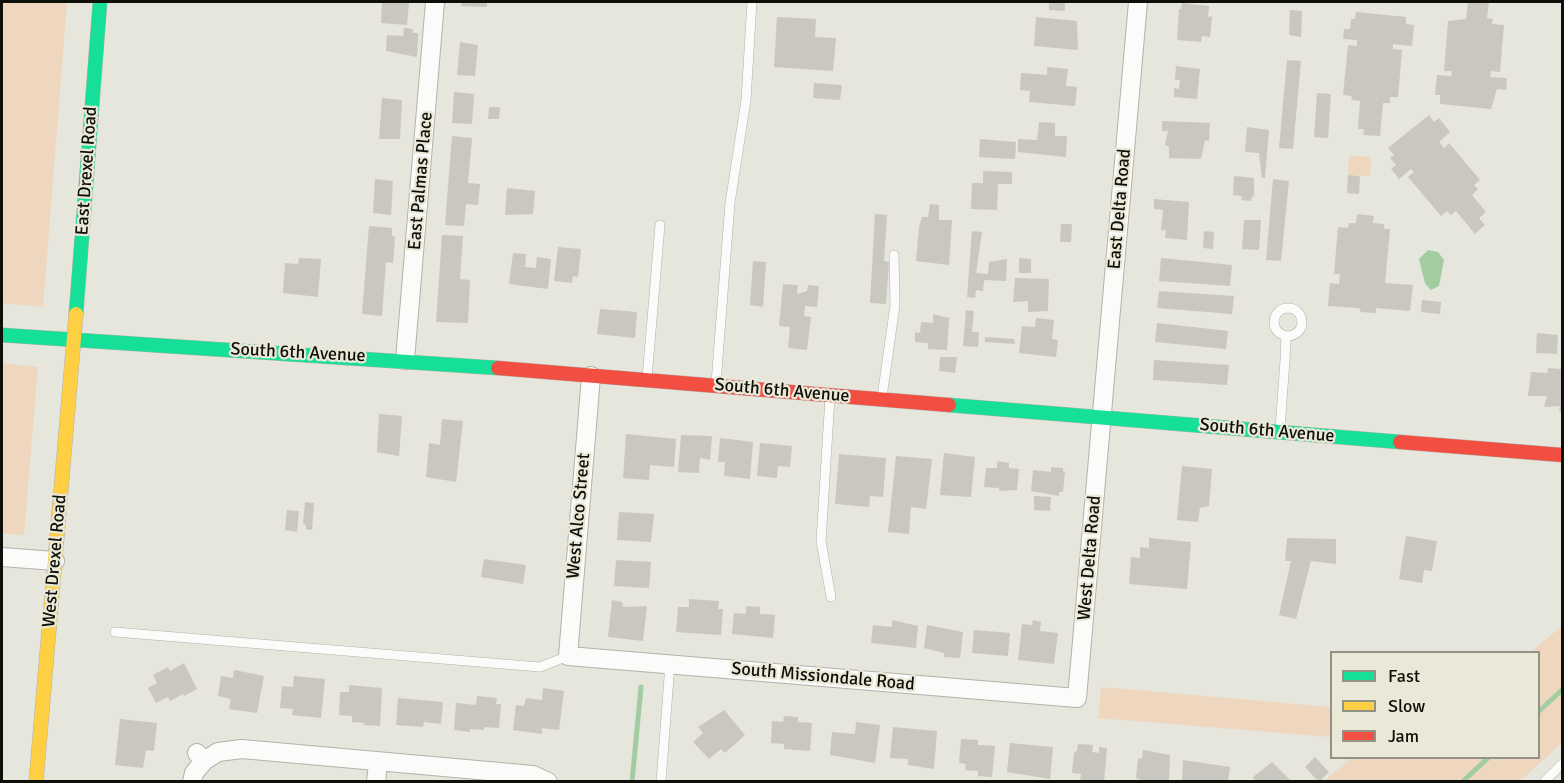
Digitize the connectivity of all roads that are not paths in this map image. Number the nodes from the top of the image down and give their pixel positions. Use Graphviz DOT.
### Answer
graph roads {
  1 [pos="100,2"];
  2 [pos="435,2"];
  3 [pos="752,2"];
  4 [pos="1138,2"];
  5 [pos="660,225"];
  6 [pos="894,255"];
  7 [pos="2,334"];
  8 [pos="1286,336"];
  9 [pos="74,340"];
  10 [pos="405,360"];
  11 [pos="591,376"];
  12 [pos="647,380"];
  13 [pos="716,386"];
  14 [pos="830,395"];
  15 [pos="882,399"];
  16 [pos="1103,417"];
  17 [pos="1280,432"];
  18 [pos="1563,455"];
  19 [pos="2,557"];
  20 [pos="55,561"];
  21 [pos="831,597"];
  22 [pos="115,632"];
  23 [pos="568,656"];
  24 [pos="670,664"];
  25 [pos="1077,698"];
  26 [pos="378,763"];
  27 [pos="1563,764"];
  28 [pos="36,782"];
  29 [pos="192,782"];
  30 [pos="376,782"];
  31 [pos="548,782"];
  32 [pos="661,782"];
  33 [pos="1544,782"];
  1 -- 9 [label="street, East Drexel Road"];
  2 -- 10 [label="street, East Palmas Place"];
  3 -- 13 [label="lane"];
  4 -- 16 [label="street, East Delta Road"];
  5 -- 12 [label="lane"];
  6 -- 15 [label="lane"];
  7 -- 9 [label="street, South 6th Avenue"];
  8 -- 17 [label="lane"];
  9 -- 10 [label="street, South 6th Avenue"];
  9 -- 20 [label="street, West Drexel Road"];
  10 -- 11 [label="street, South 6th Avenue"];
  11 -- 12 [label="street, South 6th Avenue"];
  11 -- 23 [label="street, West Alco Street"];
  12 -- 13 [label="street, South 6th Avenue"];
  13 -- 14 [label="street, South 6th Avenue"];
  14 -- 15 [label="street, South 6th Avenue"];
  14 -- 21 [label="lane"];
  15 -- 16 [label="street, South 6th Avenue"];
  16 -- 17 [label="street, South 6th Avenue"];
  16 -- 25 [label="street, West Delta Road"];
  17 -- 18 [label="street, South 6th Avenue"];
  19 -- 20 [label="street"];
  20 -- 28 [label="street, West Drexel Road"];
  22 -- 23 [label="lane"];
  23 -- 24 [label="street, South Missiondale Road"];
  24 -- 25 [label="street, South Missiondale Road"];
  24 -- 32 [label="lane"];
  26 -- 29 [label="street"];
  26 -- 30 [label="street"];
  26 -- 31 [label="street"];
  27 -- 33 [label="lane"];
}
